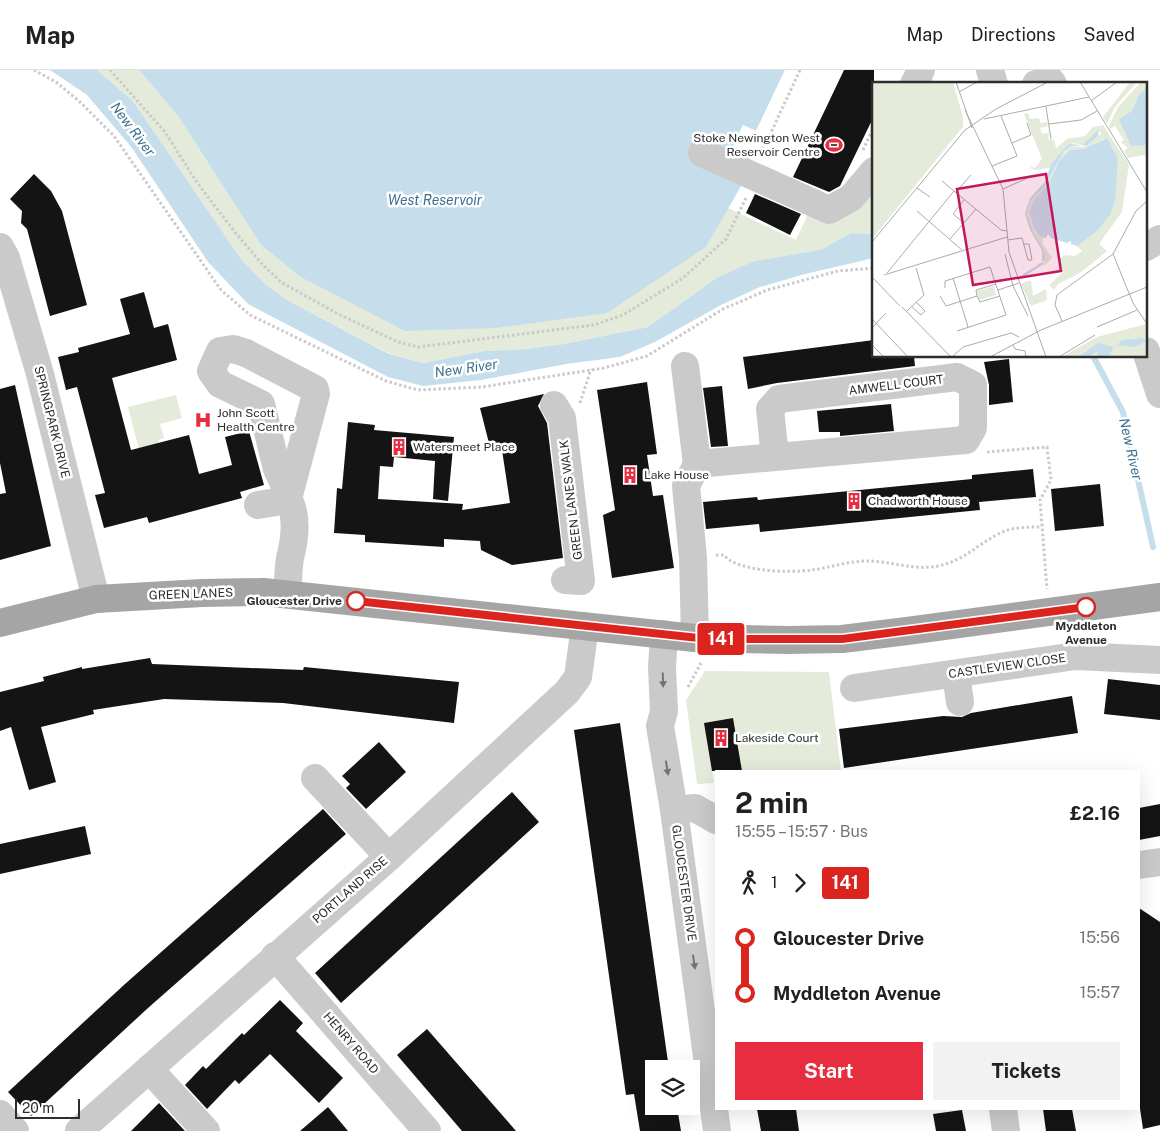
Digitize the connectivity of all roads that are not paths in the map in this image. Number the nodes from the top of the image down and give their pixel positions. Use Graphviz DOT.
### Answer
graph roads {
  1 [pos="921,70"];
  2 [pos="915,82"];
  3 [pos="702,153"];
  4 [pos="872,173"];
  5 [pos="1160,239"];
  6 [pos="1148,246"];
  7 [pos="0,247"];
  8 [pos="1148,357"];
  9 [pos="686,366"];
  10 [pos="1160,394"];
  11 [pos="558,411"];
  12 [pos="267,427"];
  13 [pos="775,457"];
  14 [pos="697,464"];
  15 [pos="258,505"];
  16 [pos="565,580"];
  17 [pos="288,593"];
  18 [pos="1160,597"];
  19 [pos="96,599"];
  20 [pos="0,623"];
  21 [pos="585,626"];
  22 [pos="664,634"];
  23 [pos="695,638"];
  24 [pos="1160,660"];
  25 [pos="956,674"];
  26 [pos="854,688"];
  27 [pos="960,702"];
  28 [pos="315,778"];
  29 [pos="674,810"];
  30 [pos="715,819"];
  31 [pos="389,856"];
  32 [pos="1160,862"];
  33 [pos="1140,864"];
  34 [pos="275,956"];
  35 [pos="150,1069"];
  36 [pos="715,1109"];
  37 [pos="715,1110"];
  38 [pos="1003,1110"];
  39 [pos="0,1114"];
  40 [pos="418,1128"];
  41 [pos="15,1131"];
  42 [pos="79,1131"];
  43 [pos="206,1131"];
  44 [pos="718,1131"];
  45 [pos="1006,1131"];
  1 -- 2 [label="street"];
  3 -- 4 [label="street"];
  5 -- 6 [label="street"];
  7 -- 19 [label="street, SPRINGPARK DRIVE"];
  8 -- 10 [label="street"];
  9 -- 14 [label="street"];
  11 -- 16 [label="street, GREEN LANES WALK"];
  12 -- 12 [label="street"];
  13 -- 13 [label="street, AMWELL COURT"];
  13 -- 14 [label="street, AMWELL COURT"];
  14 -- 23 [label="street"];
  15 -- 17 [label="street"];
  17 -- 19 [label="main road, GREEN LANES"];
  17 -- 21 [label="main road, GREEN LANES"];
  18 -- 23 [label="main road, GREEN LANES"];
  19 -- 20 [label="main road, GREEN LANES"];
  21 -- 22 [label="main road, GREEN LANES"];
  21 -- 31 [label="street, PORTLAND RISE"];
  22 -- 23 [label="main road, GREEN LANES"];
  22 -- 29 [label="street, GLOUCESTER DRIVE, one-way"];
  24 -- 25 [label="street, CASTLEVIEW CLOSE"];
  25 -- 26 [label="street, CASTLEVIEW CLOSE"];
  25 -- 27 [label="street"];
  28 -- 31 [label="street"];
  29 -- 30 [label="street"];
  29 -- 36 [label="street, GLOUCESTER DRIVE, one-way"];
  31 -- 34 [label="street, PORTLAND RISE"];
  32 -- 33 [label="street"];
  34 -- 35 [label="street, PORTLAND RISE"];
  34 -- 40 [label="street, HENRY ROAD"];
  35 -- 42 [label="street, PORTLAND RISE"];
  35 -- 43 [label="street"];
  37 -- 44 [label="street, GLOUCESTER DRIVE, one-way"];
  38 -- 45 [label="street"];
  39 -- 41 [label="street"];
}
